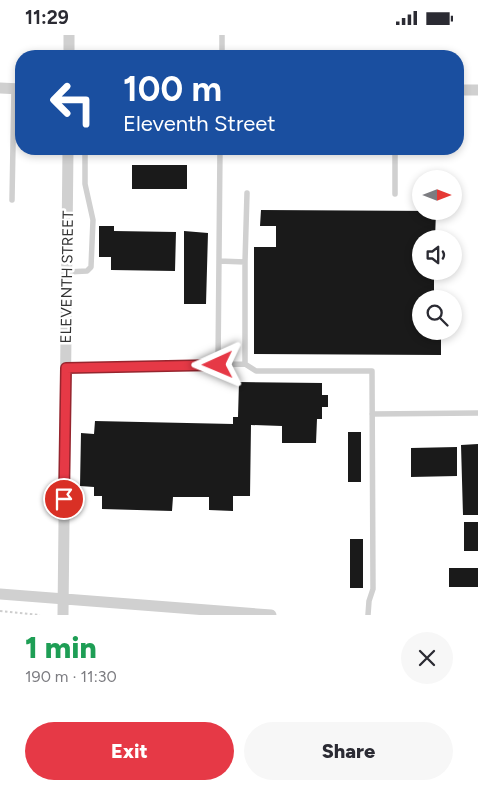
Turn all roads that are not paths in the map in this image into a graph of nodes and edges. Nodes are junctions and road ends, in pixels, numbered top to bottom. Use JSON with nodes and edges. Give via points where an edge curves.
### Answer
{"nodes":[{"id":1,"x":69,"y":35,"type":"edge"},
{"id":2,"x":222,"y":35,"type":"edge"},
{"id":3,"x":69,"y":50,"type":"edge"},
{"id":4,"x":222,"y":50,"type":"edge"},
{"id":5,"x":0,"y":88,"type":"edge"},
{"id":6,"x":15,"y":89,"type":"edge"},
{"id":7,"x":464,"y":90,"type":"edge"},
{"id":8,"x":478,"y":90,"type":"edge"},
{"id":9,"x":15,"y":144,"type":"edge"},
{"id":10,"x":68,"y":155,"type":"edge"},
{"id":11,"x":85,"y":155,"type":"edge"},
{"id":12,"x":220,"y":155,"type":"edge"},
{"id":13,"x":395,"y":155,"type":"edge"},
{"id":14,"x":247,"y":193,"type":"dead end"},
{"id":15,"x":395,"y":194,"type":"dead end"},
{"id":16,"x":12,"y":199,"type":"dead end"},
{"id":17,"x":219,"y":261,"type":"junction"},
{"id":18,"x":245,"y":262,"type":"junction"},
{"id":19,"x":67,"y":272,"type":"junction"},
{"id":20,"x":245,"y":363,"type":"junction"},
{"id":21,"x":218,"y":365,"type":"junction"},
{"id":22,"x":66,"y":368,"type":"junction"},
{"id":23,"x":478,"y":413,"type":"edge"},
{"id":24,"x":372,"y":414,"type":"junction"},
{"id":25,"x":0,"y":594,"type":"edge"},
{"id":26,"x":63,"y":599,"type":"junction"},
{"id":27,"x":63,"y":615,"type":"edge"},
{"id":28,"x":271,"y":615,"type":"edge"},
{"id":29,"x":368,"y":615,"type":"edge"}],
"edges":[{"from":1,"to":3,"type":"street"},
{"from":2,"to":4,"type":"lane"},
{"from":5,"to":6,"type":"street"},
{"from":7,"to":8,"type":"street"},
{"from":9,"to":16,"type":"lane"},
{"from":10,"to":19,"type":"street","name":"ELEVENTH STREET"},
{"from":11,"to":19,"type":"lane","via":[[85,184],[93,220],[91,267],[88,271]]},
{"from":12,"to":17,"type":"lane"},
{"from":13,"to":15,"type":"lane"},
{"from":14,"to":18,"type":"lane"},
{"from":17,"to":18,"type":"lane"},
{"from":17,"to":21,"type":"lane"},
{"from":18,"to":20,"type":"lane"},
{"from":19,"to":22,"type":"street","name":"ELEVENTH STREET"},
{"from":20,"to":21,"type":"lane"},
{"from":20,"to":24,"type":"lane","via":[[256,371],[372,371]]},
{"from":21,"to":22,"type":"lane"},
{"from":22,"to":26,"type":"street","name":"ELEVENTH STREET"},
{"from":23,"to":24,"type":"lane"},
{"from":24,"to":29,"type":"lane","via":[[373,589]]},
{"from":25,"to":26,"type":"street"},
{"from":26,"to":27,"type":"street","name":"ELEVENTH STREET"},
{"from":26,"to":28,"type":"street"}]}
